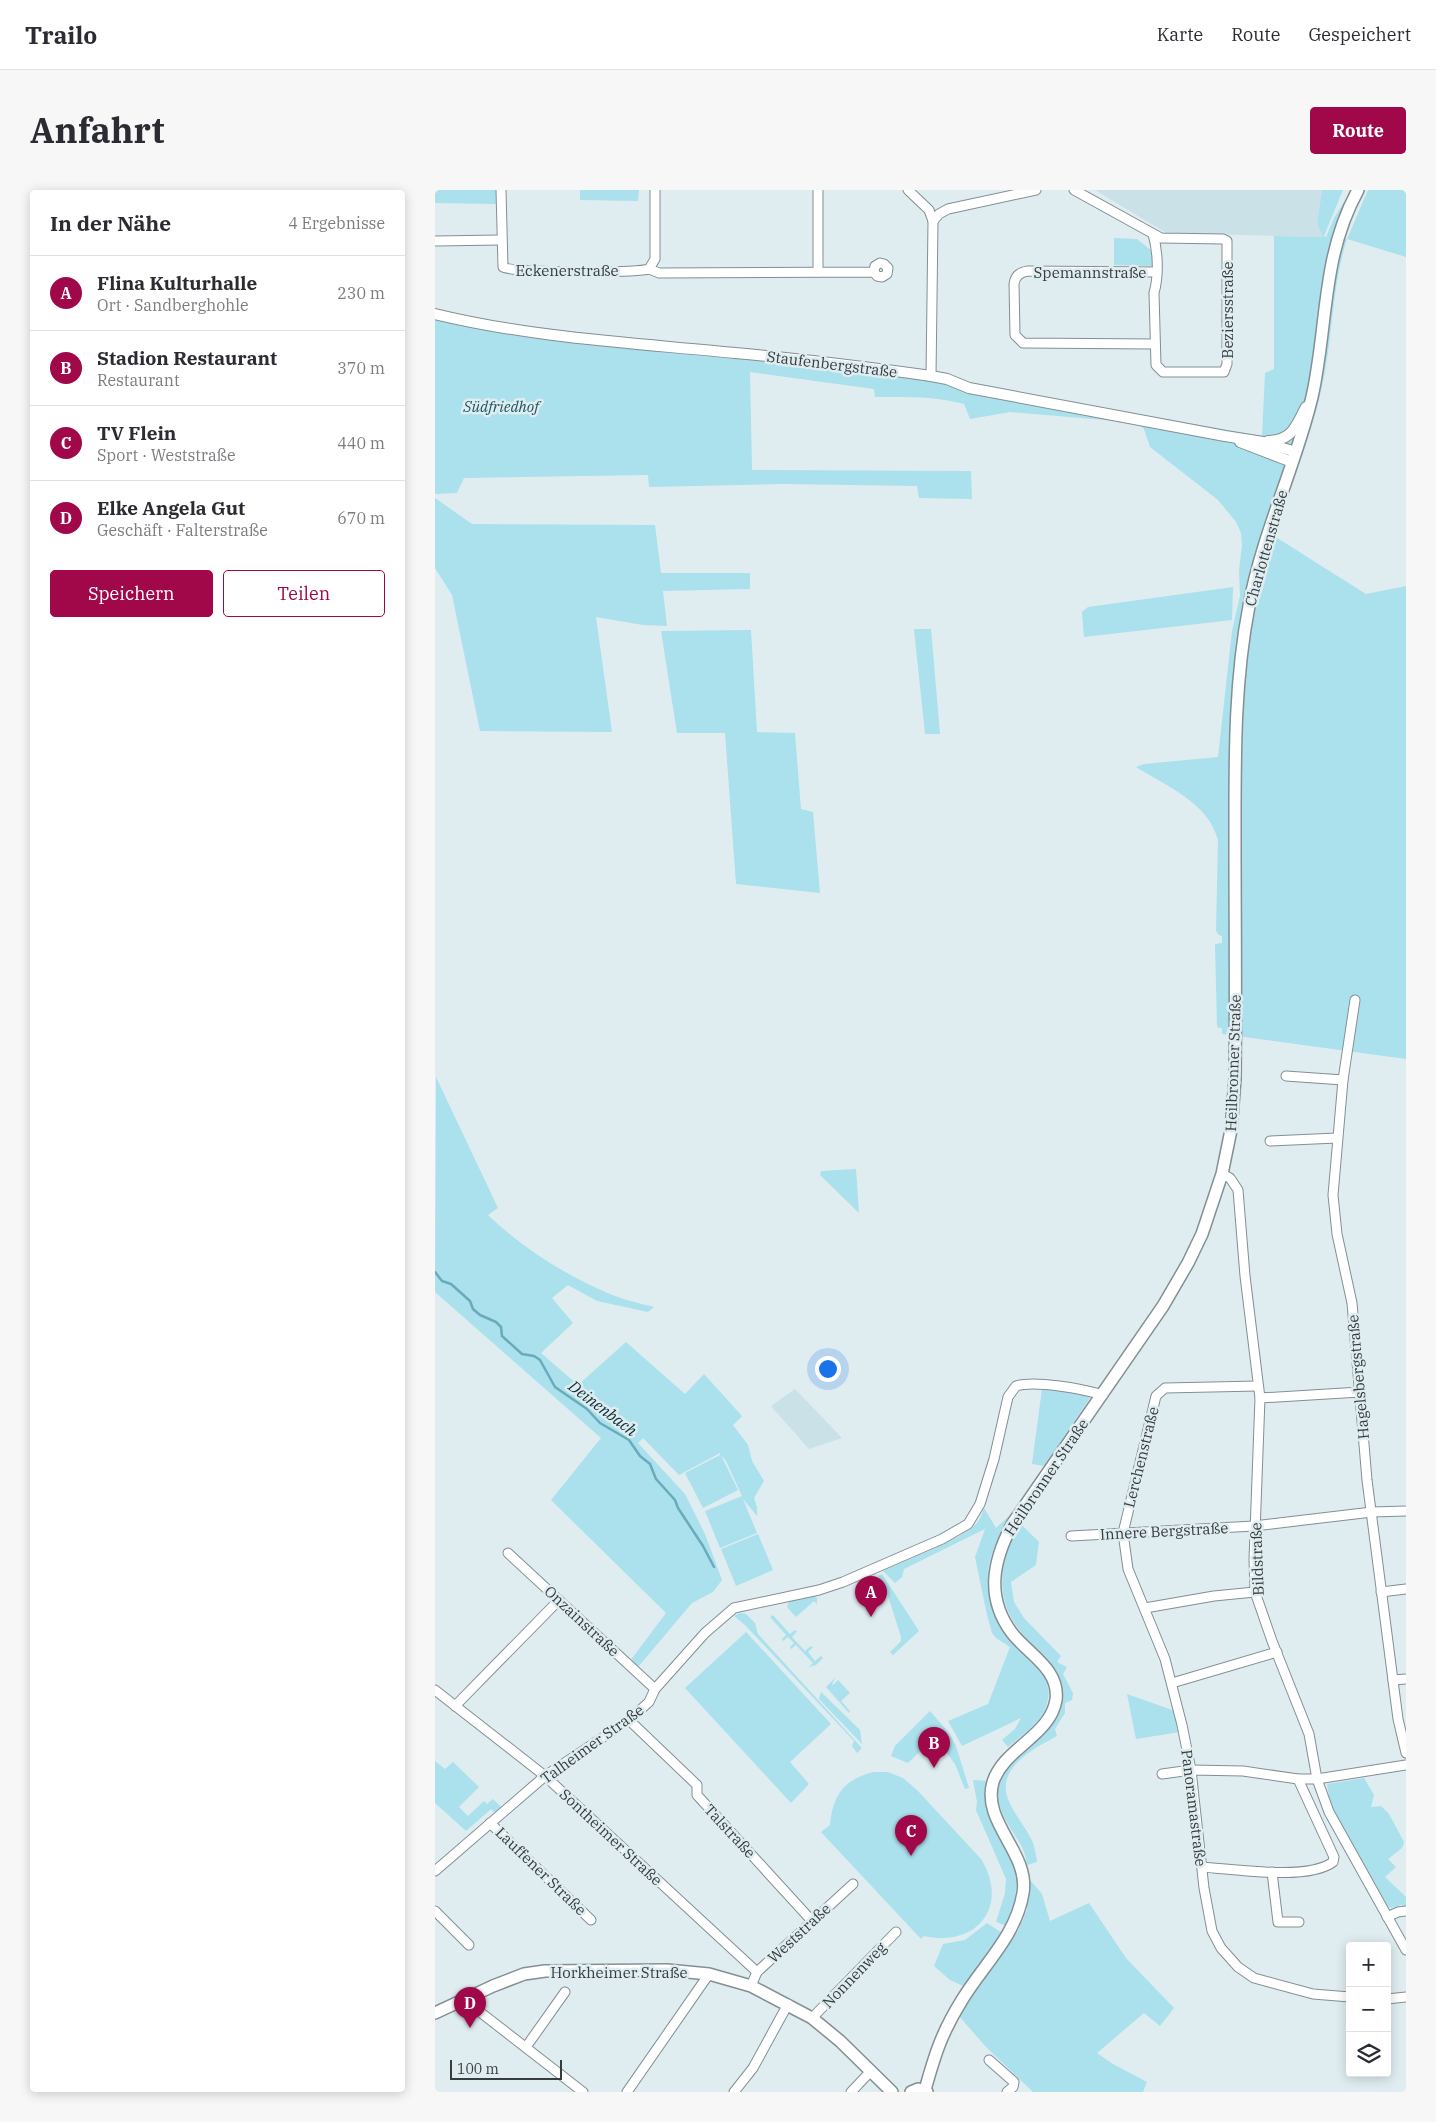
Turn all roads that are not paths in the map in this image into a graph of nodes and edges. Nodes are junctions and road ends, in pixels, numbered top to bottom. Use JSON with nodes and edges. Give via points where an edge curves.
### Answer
{"nodes":[{"id":1,"x":501,"y":190,"type":"edge"},
{"id":2,"x":655,"y":190,"type":"edge"},
{"id":3,"x":818,"y":190,"type":"edge"},
{"id":4,"x":908,"y":190,"type":"edge"},
{"id":5,"x":1036,"y":190,"type":"edge"},
{"id":6,"x":1074,"y":190,"type":"edge"},
{"id":7,"x":1358,"y":190,"type":"edge"},
{"id":8,"x":933,"y":221,"type":"junction"},
{"id":9,"x":1153,"y":234,"type":"junction"},
{"id":10,"x":501,"y":240,"type":"junction"},
{"id":11,"x":435,"y":241,"type":"edge"},
{"id":12,"x":649,"y":269,"type":"junction"},
{"id":13,"x":818,"y":272,"type":"junction"},
{"id":14,"x":874,"y":272,"type":"dead end"},
{"id":15,"x":1156,"y":272,"type":"junction"},
{"id":16,"x":435,"y":314,"type":"edge"},
{"id":17,"x":1154,"y":344,"type":"junction"},
{"id":18,"x":931,"y":376,"type":"junction"},
{"id":19,"x":1311,"y":398,"type":"junction"},
{"id":20,"x":1225,"y":436,"type":"junction"},
{"id":21,"x":1263,"y":442,"type":"junction"},
{"id":22,"x":1294,"y":457,"type":"junction"},
{"id":23,"x":1236,"y":945,"type":"joint"},
{"id":24,"x":1355,"y":1000,"type":"dead end"},
{"id":25,"x":1286,"y":1076,"type":"dead end"},
{"id":26,"x":1343,"y":1080,"type":"junction"},
{"id":27,"x":1337,"y":1138,"type":"junction"},
{"id":28,"x":1270,"y":1141,"type":"dead end"},
{"id":29,"x":1222,"y":1174,"type":"junction"},
{"id":30,"x":1258,"y":1386,"type":"junction"},
{"id":31,"x":1359,"y":1392,"type":"junction"},
{"id":32,"x":1103,"y":1394,"type":"junction"},
{"id":33,"x":1260,"y":1398,"type":"junction"},
{"id":34,"x":1406,"y":1511,"type":"edge"},
{"id":35,"x":1372,"y":1512,"type":"junction"},
{"id":36,"x":1255,"y":1526,"type":"junction"},
{"id":37,"x":1123,"y":1533,"type":"junction"},
{"id":38,"x":1071,"y":1536,"type":"dead end"},
{"id":39,"x":508,"y":1552,"type":"dead end"},
{"id":40,"x":1406,"y":1589,"type":"edge"},
{"id":41,"x":1255,"y":1592,"type":"junction"},
{"id":42,"x":1381,"y":1592,"type":"junction"},
{"id":43,"x":559,"y":1600,"type":"junction"},
{"id":44,"x":1145,"y":1608,"type":"junction"},
{"id":45,"x":1277,"y":1652,"type":"junction"},
{"id":46,"x":1406,"y":1679,"type":"edge"},
{"id":47,"x":1393,"y":1680,"type":"junction"},
{"id":48,"x":1172,"y":1683,"type":"junction"},
{"id":49,"x":655,"y":1689,"type":"junction"},
{"id":50,"x":435,"y":1690,"type":"edge"},
{"id":51,"x":455,"y":1706,"type":"junction"},
{"id":52,"x":629,"y":1720,"type":"junction"},
{"id":53,"x":1406,"y":1753,"type":"edge"},
{"id":54,"x":1406,"y":1764,"type":"edge"},
{"id":55,"x":1191,"y":1770,"type":"junction"},
{"id":56,"x":1162,"y":1774,"type":"dead end"},
{"id":57,"x":545,"y":1776,"type":"junction"},
{"id":58,"x":1298,"y":1779,"type":"junction"},
{"id":59,"x":1317,"y":1779,"type":"junction"},
{"id":60,"x":490,"y":1823,"type":"junction"},
{"id":61,"x":1202,"y":1867,"type":"junction"},
{"id":62,"x":436,"y":1868,"type":"edge"},
{"id":63,"x":1272,"y":1872,"type":"junction"},
{"id":64,"x":853,"y":1884,"type":"dead end"},
{"id":65,"x":1406,"y":1911,"type":"edge"},
{"id":66,"x":435,"y":1912,"type":"edge"},
{"id":67,"x":1387,"y":1917,"type":"junction"},
{"id":68,"x":591,"y":1920,"type":"dead end"},
{"id":69,"x":812,"y":1921,"type":"junction"},
{"id":70,"x":1299,"y":1922,"type":"dead end"},
{"id":71,"x":896,"y":1932,"type":"dead end"},
{"id":72,"x":469,"y":1945,"type":"dead end"},
{"id":73,"x":1406,"y":1950,"type":"edge"},
{"id":74,"x":757,"y":1972,"type":"junction"},
{"id":75,"x":709,"y":1974,"type":"junction"},
{"id":76,"x":751,"y":1986,"type":"junction"},
{"id":77,"x":565,"y":1992,"type":"dead end"},
{"id":78,"x":472,"y":1996,"type":"junction"},
{"id":79,"x":1346,"y":1997,"type":"edge"},
{"id":80,"x":1406,"y":1997,"type":"edge"},
{"id":81,"x":1391,"y":1999,"type":"edge"},
{"id":82,"x":788,"y":2004,"type":"junction"},
{"id":83,"x":435,"y":2013,"type":"edge"},
{"id":84,"x":812,"y":2018,"type":"junction"},
{"id":85,"x":526,"y":2047,"type":"junction"},
{"id":86,"x":989,"y":2060,"type":"dead end"},
{"id":87,"x":870,"y":2072,"type":"junction"},
{"id":88,"x":926,"y":2091,"type":"edge"},
{"id":89,"x":583,"y":2092,"type":"edge"},
{"id":90,"x":627,"y":2092,"type":"edge"},
{"id":91,"x":734,"y":2092,"type":"edge"},
{"id":92,"x":851,"y":2092,"type":"edge"},
{"id":93,"x":893,"y":2092,"type":"edge"},
{"id":94,"x":911,"y":2092,"type":"edge"},
{"id":95,"x":1007,"y":2092,"type":"edge"}],
"edges":[{"from":1,"to":10,"type":"street","name":"Eckenerstraße"},
{"from":2,"to":12,"type":"street","via":[[655,259]]},
{"from":3,"to":13,"type":"street"},
{"from":4,"to":8,"type":"street","via":[[929,210]]},
{"from":5,"to":8,"type":"street","via":[[948,209]]},
{"from":6,"to":9,"type":"street","name":"Beziersstraße"},
{"from":7,"to":19,"type":"main road","name":"Charlottenstraße","via":[[1343,221],[1331,263]]},
{"from":8,"to":18,"type":"street"},
{"from":9,"to":15,"type":"street","name":"Beziersstraße"},
{"from":9,"to":17,"type":"street","name":"Beziersstraße","via":[[1161,238],[1227,241],[1227,368],[1222,372],[1163,372],[1156,365]]},
{"from":10,"to":11,"type":"street"},
{"from":10,"to":12,"type":"street","name":"Eckenerstraße","via":[[502,264],[508,270]]},
{"from":12,"to":13,"type":"street","name":"Eckenerstraße","via":[[659,273]]},
{"from":13,"to":14,"type":"street","name":"Eckenerstraße"},
{"from":15,"to":17,"type":"street","name":"Beziersstraße"},
{"from":15,"to":17,"type":"street","name":"Spemannstraße","via":[[1028,271],[1020,274],[1014,284],[1014,331],[1023,343]]},
{"from":16,"to":18,"type":"street","name":"Staufenbergstraße","via":[[500,328],[831,362]]},
{"from":18,"to":20,"type":"street","name":"Staufenbergstraße","via":[[969,388]]},
{"from":19,"to":21,"type":"street","name":"Staufenbergstraße","via":[[1290,436]]},
{"from":19,"to":22,"type":"main road","name":"Charlottenstraße"},
{"from":20,"to":21,"type":"street","name":"Staufenbergstraße"},
{"from":20,"to":22,"type":"street","name":"Staufenbergstraße"},
{"from":21,"to":22,"type":"street","name":"Staufenbergstraße"},
{"from":22,"to":23,"type":"main road","name":"Charlottenstraße","via":[[1263,549],[1242,647],[1235,743]]},
{"from":23,"to":29,"type":"main road","name":"Heilbronner Straße","via":[[1235,1079],[1231,1130]]},
{"from":24,"to":26,"type":"street","name":"Hagelsbergstraße"},
{"from":25,"to":26,"type":"street"},
{"from":26,"to":27,"type":"street","name":"Hagelsbergstraße"},
{"from":27,"to":28,"type":"street"},
{"from":27,"to":31,"type":"street","name":"Hagelsbergstraße","via":[[1333,1195],[1337,1234],[1352,1303]]},
{"from":29,"to":30,"type":"street","name":"Bildstraße","via":[[1230,1178],[1238,1190]]},
{"from":29,"to":32,"type":"main road","name":"Heilbronner Straße","via":[[1188,1263]]},
{"from":30,"to":33,"type":"street","name":"Bildstraße"},
{"from":30,"to":37,"type":"street","name":"Lerchenstraße","via":[[1165,1388],[1156,1396]]},
{"from":31,"to":33,"type":"street"},
{"from":31,"to":35,"type":"street","name":"Hagelsbergstraße"},
{"from":32,"to":49,"type":"street","name":"Talheimer Straße","via":[[1031,1384],[1016,1386],[1008,1397],[980,1504],[968,1524],[942,1539],[843,1582],[734,1608],[705,1633]]},
{"from":32,"to":88,"type":"main road","name":"Heilbronner Straße","via":[[1013,1523],[996,1564],[994,1582],[1002,1616],[1013,1634],[1051,1674],[1055,1700],[1052,1713],[1043,1726],[997,1772],[992,1785],[991,1799],[996,1816],[1018,1859],[1023,1879],[1018,1916],[1009,1934],[963,1998],[937,2046]]},
{"from":33,"to":36,"type":"street","name":"Bildstraße"},
{"from":34,"to":35,"type":"street","name":"Innere Bergstraße"},
{"from":35,"to":36,"type":"street","name":"Innere Bergstraße"},
{"from":35,"to":42,"type":"street","name":"Hagelsbergstraße"},
{"from":36,"to":37,"type":"street","name":"Innere Bergstraße"},
{"from":36,"to":41,"type":"street","name":"Bildstraße"},
{"from":37,"to":38,"type":"street","name":"Innere Bergstraße"},
{"from":37,"to":44,"type":"street","name":"Panoramastraße","via":[[1128,1569]]},
{"from":39,"to":43,"type":"street","name":"Onzainstraße"},
{"from":40,"to":42,"type":"street"},
{"from":41,"to":44,"type":"street"},
{"from":41,"to":45,"type":"street","name":"Bildstraße"},
{"from":42,"to":47,"type":"street","name":"Hagelsbergstraße"},
{"from":43,"to":49,"type":"street","name":"Onzainstraße"},
{"from":43,"to":51,"type":"street"},
{"from":44,"to":48,"type":"street","name":"Panoramastraße"},
{"from":45,"to":48,"type":"street"},
{"from":45,"to":59,"type":"street","name":"Bildstraße","via":[[1309,1734]]},
{"from":46,"to":47,"type":"street"},
{"from":47,"to":53,"type":"street","name":"Hagelsbergstraße"},
{"from":48,"to":55,"type":"street","name":"Panoramastraße"},
{"from":49,"to":52,"type":"street","name":"Talheimer Straße","via":[[649,1702]]},
{"from":50,"to":51,"type":"street","name":"Sontheimer Straße"},
{"from":51,"to":57,"type":"street","name":"Sontheimer Straße"},
{"from":52,"to":57,"type":"street","name":"Talheimer Straße"},
{"from":52,"to":69,"type":"street","name":"Talstraße","via":[[697,1785],[697,1795]]},
{"from":54,"to":59,"type":"street"},
{"from":55,"to":56,"type":"street"},
{"from":55,"to":58,"type":"street","via":[[1243,1771]]},
{"from":55,"to":61,"type":"street","name":"Panoramastraße"},
{"from":57,"to":60,"type":"street","name":"Talheimer Straße"},
{"from":57,"to":74,"type":"street","name":"Sontheimer Straße"},
{"from":58,"to":59,"type":"street"},
{"from":58,"to":63,"type":"street","via":[[1334,1857],[1333,1862],[1313,1870]]},
{"from":59,"to":67,"type":"street","name":"Bildstraße","via":[[1329,1812]]},
{"from":60,"to":62,"type":"street","name":"Talheimer Straße"},
{"from":60,"to":68,"type":"street","name":"Lauffener Straße"},
{"from":61,"to":63,"type":"street"},
{"from":61,"to":79,"type":"street","name":"Panoramastraße","via":[[1212,1931],[1221,1948],[1238,1967],[1254,1978],[1274,1984],[1313,1994]]},
{"from":63,"to":70,"type":"street","via":[[1278,1922]]},
{"from":64,"to":69,"type":"street","name":"Weststraße"},
{"from":65,"to":67,"type":"street"},
{"from":66,"to":72,"type":"street"},
{"from":67,"to":73,"type":"street","name":"Bildstraße"},
{"from":69,"to":74,"type":"street","name":"Weststraße"},
{"from":71,"to":84,"type":"street","name":"Nonnenweg"},
{"from":74,"to":76,"type":"street","name":"Weststraße"},
{"from":75,"to":76,"type":"main road","name":"Horkheimer Straße"},
{"from":75,"to":78,"type":"main road","name":"Horkheimer Straße","via":[[667,1970],[545,1971],[525,1974]]},
{"from":75,"to":90,"type":"street"},
{"from":76,"to":82,"type":"main road","name":"Horkheimer Straße"},
{"from":77,"to":85,"type":"street"},
{"from":78,"to":83,"type":"main road","name":"Horkheimer Straße"},
{"from":78,"to":85,"type":"street","via":[[480,2012]]},
{"from":80,"to":81,"type":"street"},
{"from":82,"to":84,"type":"main road","name":"Horkheimer Straße"},
{"from":82,"to":91,"type":"street","via":[[753,2068]]},
{"from":84,"to":87,"type":"main road","name":"Horkheimer Straße"},
{"from":85,"to":89,"type":"street"},
{"from":86,"to":95,"type":"street","via":[[1014,2082]]},
{"from":87,"to":92,"type":"street"},
{"from":87,"to":93,"type":"main road","name":"Horkheimer Straße"},
{"from":88,"to":94,"type":"main road","via":[[918,2088]]}]}
